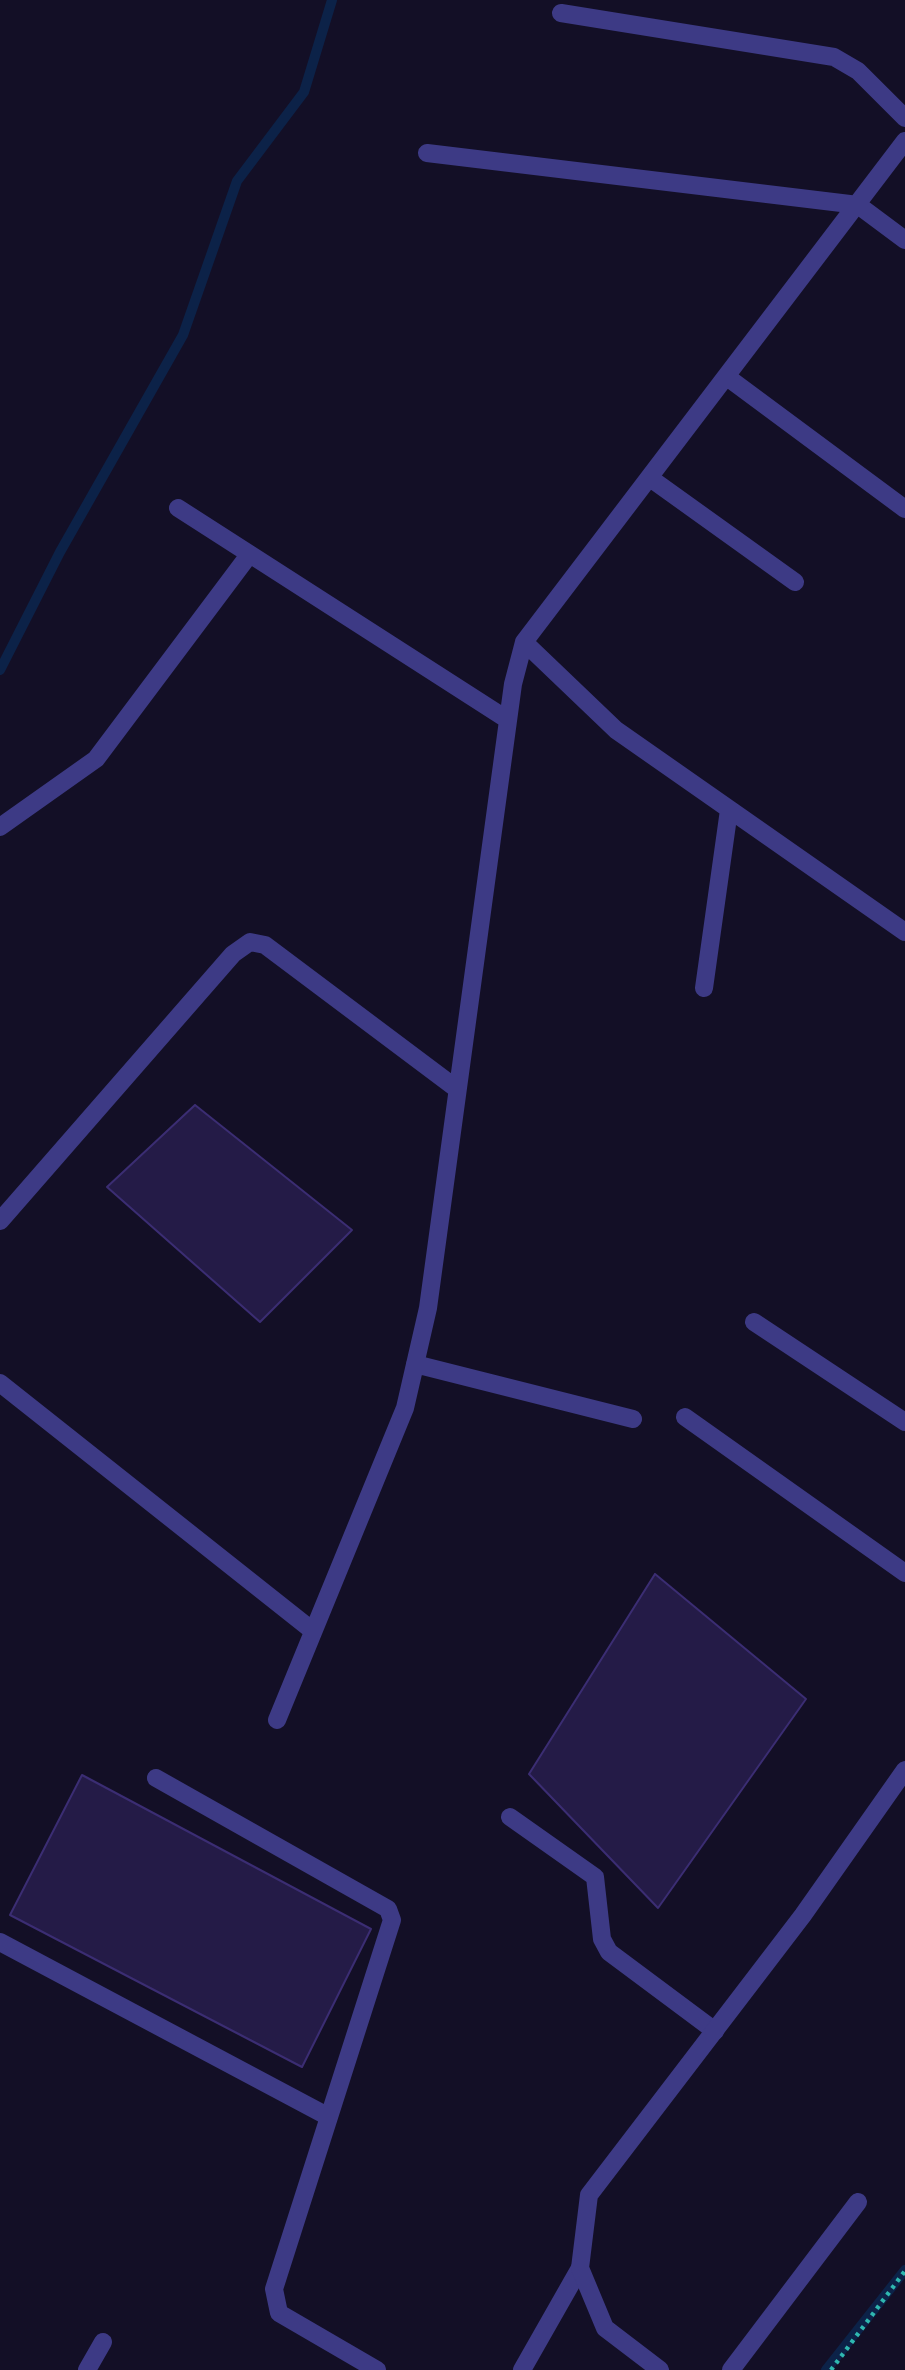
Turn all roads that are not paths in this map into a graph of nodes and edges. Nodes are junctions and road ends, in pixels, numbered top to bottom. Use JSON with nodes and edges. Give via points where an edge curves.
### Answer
{"nodes":[{"id":1,"x":561,"y":13,"type":"dead end"},
{"id":2,"x":905,"y":118,"type":"edge"},
{"id":3,"x":905,"y":141,"type":"edge"},
{"id":4,"x":427,"y":153,"type":"dead end"},
{"id":5,"x":858,"y":205,"type":"junction"},
{"id":6,"x":905,"y":240,"type":"edge"},
{"id":7,"x":727,"y":377,"type":"junction"},
{"id":8,"x":650,"y":478,"type":"junction"},
{"id":9,"x":178,"y":508,"type":"dead end"},
{"id":10,"x":905,"y":509,"type":"edge"},
{"id":11,"x":249,"y":555,"type":"junction"},
{"id":12,"x":795,"y":582,"type":"dead end"},
{"id":13,"x":524,"y":642,"type":"junction"},
{"id":14,"x":508,"y":720,"type":"junction"},
{"id":15,"x":729,"y":810,"type":"junction"},
{"id":16,"x":0,"y":827,"type":"edge"},
{"id":17,"x":905,"y":932,"type":"edge"},
{"id":18,"x":704,"y":988,"type":"dead end"},
{"id":19,"x":457,"y":1089,"type":"junction"},
{"id":20,"x":0,"y":1221,"type":"edge"},
{"id":21,"x":754,"y":1322,"type":"dead end"},
{"id":22,"x":415,"y":1364,"type":"junction"},
{"id":23,"x":0,"y":1383,"type":"edge"},
{"id":24,"x":685,"y":1417,"type":"dead end"},
{"id":25,"x":633,"y":1419,"type":"dead end"},
{"id":26,"x":905,"y":1422,"type":"edge"},
{"id":27,"x":905,"y":1573,"type":"edge"},
{"id":28,"x":313,"y":1631,"type":"junction"},
{"id":29,"x":277,"y":1720,"type":"dead end"},
{"id":30,"x":905,"y":1770,"type":"edge"},
{"id":31,"x":156,"y":1778,"type":"dead end"},
{"id":32,"x":509,"y":1817,"type":"dead end"},
{"id":33,"x":0,"y":1942,"type":"edge"},
{"id":34,"x":715,"y":2031,"type":"junction"},
{"id":35,"x":329,"y":2117,"type":"junction"},
{"id":36,"x":858,"y":2202,"type":"dead end"},
{"id":37,"x":580,"y":2268,"type":"junction"},
{"id":38,"x":103,"y":2342,"type":"dead end"},
{"id":39,"x":87,"y":2370,"type":"edge"},
{"id":40,"x":377,"y":2370,"type":"edge"},
{"id":41,"x":522,"y":2370,"type":"edge"},
{"id":42,"x":660,"y":2370,"type":"edge"},
{"id":43,"x":731,"y":2370,"type":"edge"}],
"edges":[{"from":1,"to":2,"type":"street","via":[[834,57],[858,71]]},
{"from":3,"to":5,"type":"street"},
{"from":4,"to":5,"type":"street"},
{"from":5,"to":6,"type":"street"},
{"from":5,"to":7,"type":"street"},
{"from":7,"to":8,"type":"street"},
{"from":7,"to":10,"type":"street"},
{"from":8,"to":12,"type":"street"},
{"from":8,"to":13,"type":"street"},
{"from":9,"to":11,"type":"street"},
{"from":11,"to":14,"type":"street"},
{"from":11,"to":16,"type":"street","via":[[96,760]]},
{"from":13,"to":14,"type":"street"},
{"from":13,"to":15,"type":"street","via":[[616,730]]},
{"from":14,"to":19,"type":"street"},
{"from":15,"to":17,"type":"street"},
{"from":15,"to":18,"type":"street"},
{"from":19,"to":20,"type":"street","via":[[265,945],[250,942],[233,954]]},
{"from":19,"to":22,"type":"street","via":[[428,1308]]},
{"from":21,"to":26,"type":"street"},
{"from":22,"to":25,"type":"street"},
{"from":22,"to":28,"type":"street","via":[[405,1408]]},
{"from":23,"to":28,"type":"street"},
{"from":24,"to":27,"type":"street"},
{"from":28,"to":29,"type":"street"},
{"from":30,"to":34,"type":"street"},
{"from":31,"to":35,"type":"street","via":[[388,1909],[392,1920]]},
{"from":32,"to":34,"type":"street","via":[[595,1877],[602,1939],[609,1952]]},
{"from":33,"to":35,"type":"street"},
{"from":34,"to":37,"type":"street","via":[[589,2195]]},
{"from":35,"to":40,"type":"street","via":[[274,2289],[274,2304],[279,2313]]},
{"from":36,"to":43,"type":"street"},
{"from":37,"to":41,"type":"street"},
{"from":37,"to":42,"type":"street","via":[[604,2328]]},
{"from":38,"to":39,"type":"street"}]}
